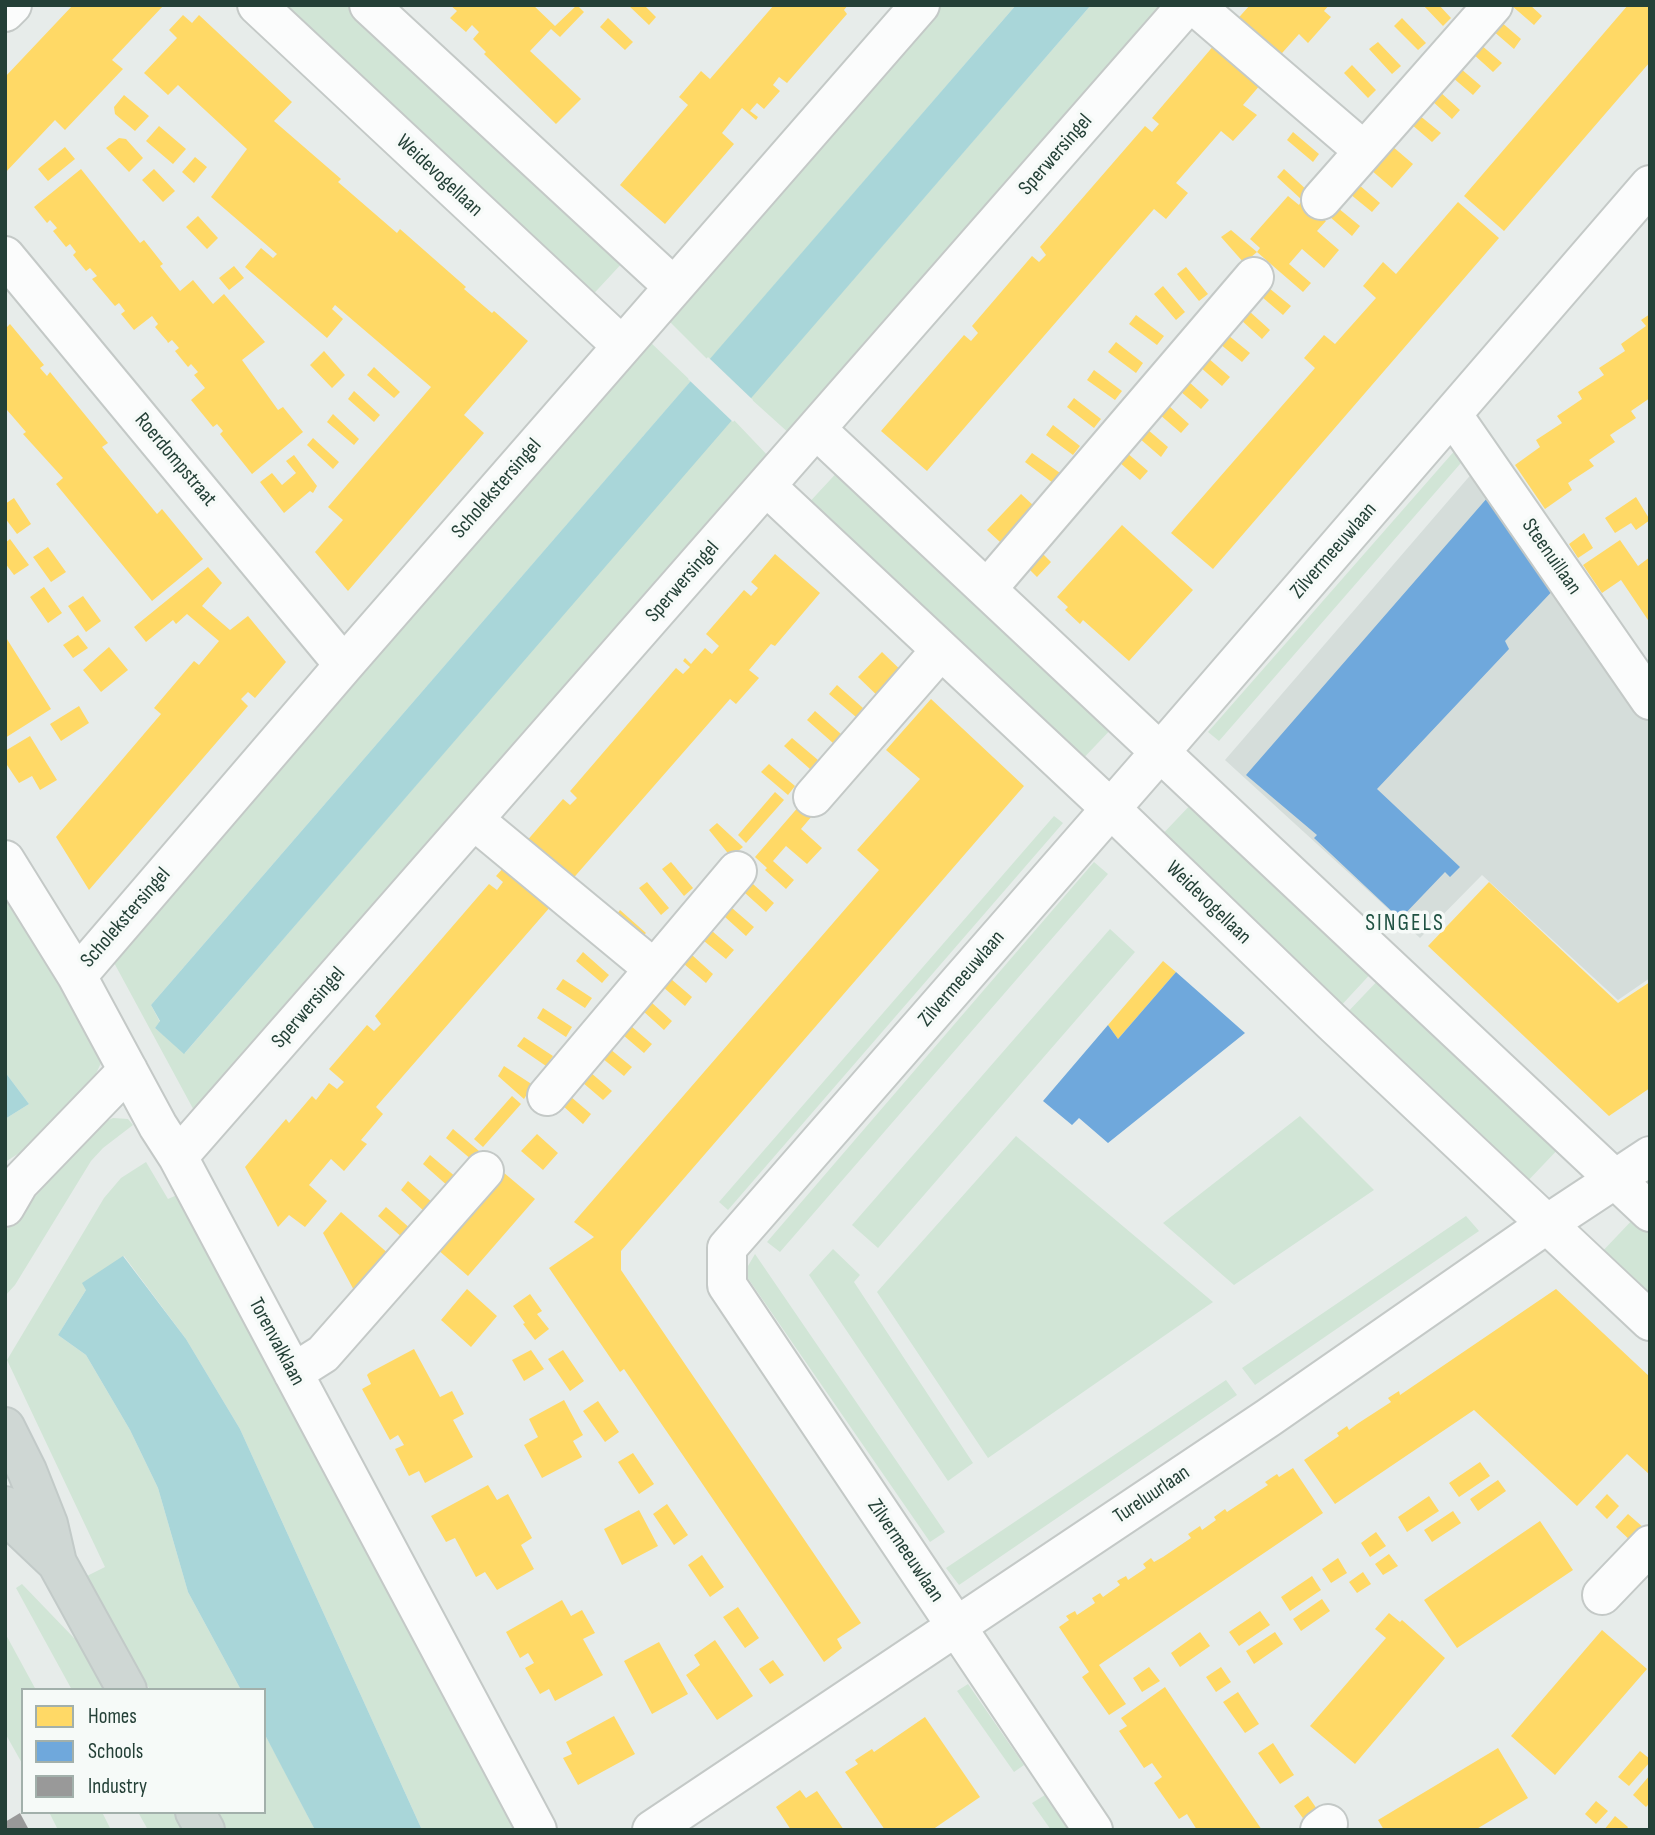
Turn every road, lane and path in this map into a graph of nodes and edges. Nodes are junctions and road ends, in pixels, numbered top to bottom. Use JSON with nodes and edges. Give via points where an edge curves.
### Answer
{"nodes":[{"id":1,"x":12,"y":5,"type":"edge"},
{"id":2,"x":257,"y":5,"type":"edge"},
{"id":3,"x":369,"y":5,"type":"edge"},
{"id":4,"x":920,"y":5,"type":"edge"},
{"id":5,"x":1186,"y":5,"type":"edge"},
{"id":6,"x":1194,"y":5,"type":"edge"},
{"id":7,"x":1493,"y":5,"type":"edge"},
{"id":8,"x":5,"y":12,"type":"edge"},
{"id":9,"x":1364,"y":151,"type":"junction"},
{"id":10,"x":1650,"y":186,"type":"edge"},
{"id":11,"x":1321,"y":200,"type":"dead end"},
{"id":12,"x":5,"y":256,"type":"edge"},
{"id":13,"x":1254,"y":277,"type":"dead end"},
{"id":14,"x":674,"y":287,"type":"junction"},
{"id":15,"x":622,"y":346,"type":"junction"},
{"id":16,"x":1452,"y":414,"type":"junction"},
{"id":17,"x":816,"y":429,"type":"junction"},
{"id":18,"x":766,"y":486,"type":"junction"},
{"id":19,"x":987,"y":589,"type":"junction"},
{"id":20,"x":941,"y":650,"type":"junction"},
{"id":21,"x":344,"y":665,"type":"junction"},
{"id":22,"x":1650,"y":700,"type":"edge"},
{"id":23,"x":1161,"y":751,"type":"junction"},
{"id":24,"x":813,"y":797,"type":"dead end"},
{"id":25,"x":1111,"y":808,"type":"junction"},
{"id":26,"x":474,"y":820,"type":"junction"},
{"id":27,"x":5,"y":860,"type":"edge"},
{"id":28,"x":737,"y":871,"type":"dead end"},
{"id":29,"x":654,"y":969,"type":"junction"},
{"id":30,"x":77,"y":976,"type":"junction"},
{"id":31,"x":128,"y":1070,"type":"junction"},
{"id":32,"x":547,"y":1096,"type":"dead end"},
{"id":33,"x":1650,"y":1156,"type":"edge"},
{"id":34,"x":178,"y":1157,"type":"junction"},
{"id":35,"x":484,"y":1171,"type":"dead end"},
{"id":36,"x":1615,"y":1180,"type":"junction"},
{"id":37,"x":10,"y":1192,"type":"edge"},
{"id":38,"x":1650,"y":1212,"type":"edge"},
{"id":39,"x":1547,"y":1224,"type":"junction"},
{"id":40,"x":1650,"y":1321,"type":"edge"},
{"id":41,"x":293,"y":1373,"type":"junction"},
{"id":42,"x":5,"y":1427,"type":"edge"},
{"id":43,"x":5,"y":1506,"type":"edge"},
{"id":44,"x":1650,"y":1545,"type":"edge"},
{"id":45,"x":57,"y":1563,"type":"junction"},
{"id":46,"x":1602,"y":1595,"type":"dead end"},
{"id":47,"x":956,"y":1625,"type":"junction"},
{"id":48,"x":126,"y":1688,"type":"edge"},
{"id":49,"x":196,"y":1814,"type":"edge"},
{"id":50,"x":205,"y":1830,"type":"edge"},
{"id":51,"x":537,"y":1830,"type":"edge"},
{"id":52,"x":652,"y":1830,"type":"edge"},
{"id":53,"x":1093,"y":1830,"type":"edge"}],
"edges":[{"from":1,"to":8,"type":"street"},
{"from":2,"to":15,"type":"street","name":"Weidevogellaan"},
{"from":3,"to":14,"type":"street"},
{"from":4,"to":14,"type":"street","name":"Scholekstersingel"},
{"from":5,"to":17,"type":"street","name":"Sperwersingel"},
{"from":6,"to":9,"type":"street"},
{"from":7,"to":9,"type":"street"},
{"from":9,"to":11,"type":"street"},
{"from":10,"to":16,"type":"street","name":"Zilvermeeuwlaan"},
{"from":12,"to":21,"type":"street","name":"Roerdompstraat"},
{"from":13,"to":19,"type":"street"},
{"from":14,"to":15,"type":"street","name":"Scholekstersingel"},
{"from":15,"to":21,"type":"street","name":"Scholekstersingel"},
{"from":16,"to":22,"type":"street","name":"Steenuillaan"},
{"from":16,"to":23,"type":"street","name":"Zilvermeeuwlaan"},
{"from":17,"to":18,"type":"street","name":"Sperwersingel"},
{"from":17,"to":19,"type":"street"},
{"from":18,"to":20,"type":"street","name":"Weidevogellaan"},
{"from":18,"to":26,"type":"street","name":"Sperwersingel"},
{"from":19,"to":23,"type":"street"},
{"from":20,"to":24,"type":"street"},
{"from":20,"to":25,"type":"street","name":"Weidevogellaan"},
{"from":21,"to":30,"type":"street","name":"Scholekstersingel"},
{"from":23,"to":25,"type":"street","name":"Zilvermeeuwlaan"},
{"from":23,"to":36,"type":"street"},
{"from":25,"to":39,"type":"street","name":"Weidevogellaan"},
{"from":25,"to":47,"type":"street","name":"Zilvermeeuwlaan","via":[[727,1248],[727,1285]]},
{"from":26,"to":29,"type":"street"},
{"from":26,"to":34,"type":"street","name":"Sperwersingel"},
{"from":27,"to":30,"type":"street","name":"Torenvalklaan"},
{"from":28,"to":29,"type":"street"},
{"from":29,"to":32,"type":"street"},
{"from":30,"to":31,"type":"street","name":"Torenvalklaan"},
{"from":31,"to":34,"type":"street","name":"Torenvalklaan"},
{"from":31,"to":37,"type":"street"},
{"from":33,"to":36,"type":"street","name":"Tureluurlaan"},
{"from":34,"to":41,"type":"street","name":"Torenvalklaan"},
{"from":35,"to":41,"type":"street","via":[[323,1354]]},
{"from":36,"to":38,"type":"street"},
{"from":36,"to":39,"type":"street","name":"Tureluurlaan"},
{"from":39,"to":40,"type":"street","name":"Weidevogellaan"},
{"from":39,"to":47,"type":"street","name":"Tureluurlaan","via":[[1268,1418]]},
{"from":41,"to":51,"type":"street","name":"Torenvalklaan"},
{"from":42,"to":45,"type":"main road","via":[[48,1524]]},
{"from":43,"to":45,"type":"main road","via":[[19,1527]]},
{"from":44,"to":46,"type":"street"},
{"from":45,"to":48,"type":"main road"},
{"from":47,"to":52,"type":"street","name":"Tureluurlaan"},
{"from":47,"to":53,"type":"street","name":"Zilvermeeuwlaan"},
{"from":49,"to":50,"type":"main road"}]}
